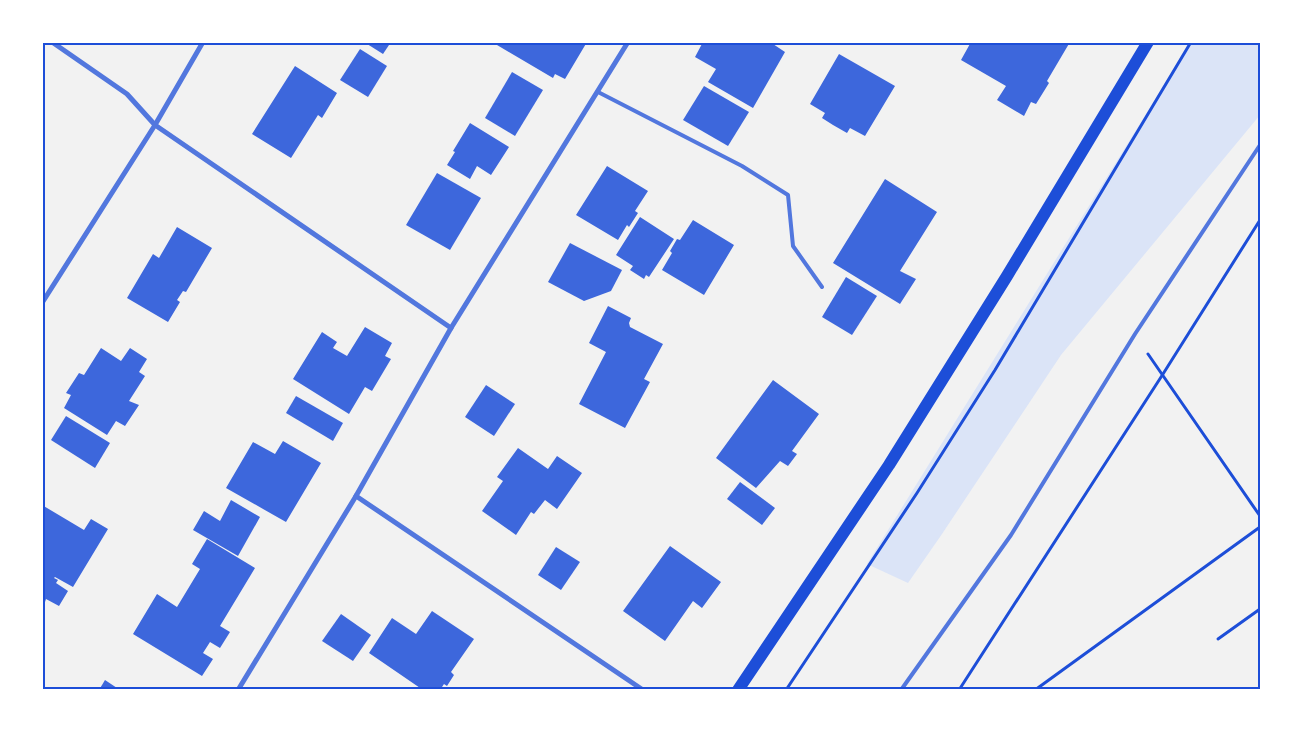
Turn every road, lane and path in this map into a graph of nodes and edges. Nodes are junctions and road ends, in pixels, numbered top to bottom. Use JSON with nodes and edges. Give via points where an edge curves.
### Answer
{"nodes":[{"id":1,"x":52,"y":42,"type":"edge"},
{"id":2,"x":204,"y":42,"type":"edge"},
{"id":3,"x":628,"y":42,"type":"edge"},
{"id":4,"x":1148,"y":42,"type":"edge"},
{"id":5,"x":1191,"y":42,"type":"edge"},
{"id":6,"x":598,"y":92,"type":"junction"},
{"id":7,"x":155,"y":125,"type":"junction"},
{"id":8,"x":1260,"y":145,"type":"edge"},
{"id":9,"x":1260,"y":220,"type":"edge"},
{"id":10,"x":822,"y":287,"type":"dead end"},
{"id":11,"x":42,"y":303,"type":"edge"},
{"id":12,"x":451,"y":328,"type":"junction"},
{"id":13,"x":1135,"y":334,"type":"junction"},
{"id":14,"x":1163,"y":374,"type":"junction"},
{"id":15,"x":356,"y":496,"type":"junction"},
{"id":16,"x":1260,"y":516,"type":"edge"},
{"id":17,"x":1260,"y":527,"type":"edge"},
{"id":18,"x":1260,"y":609,"type":"edge"},
{"id":19,"x":1218,"y":639,"type":"dead end"},
{"id":20,"x":238,"y":690,"type":"edge"},
{"id":21,"x":643,"y":690,"type":"edge"},
{"id":22,"x":738,"y":690,"type":"edge"},
{"id":23,"x":786,"y":690,"type":"edge"},
{"id":24,"x":901,"y":690,"type":"edge"},
{"id":25,"x":959,"y":690,"type":"edge"},
{"id":26,"x":1035,"y":690,"type":"edge"}],
"edges":[{"from":1,"to":7,"type":"street","via":[[127,94]]},
{"from":2,"to":7,"type":"street"},
{"from":3,"to":6,"type":"street"},
{"from":4,"to":22,"type":"main road","via":[[1008,276],[889,465]]},
{"from":5,"to":23,"type":"path","via":[[996,370]]},
{"from":6,"to":10,"type":"lane","via":[[742,166],[788,195],[793,246]]},
{"from":6,"to":12,"type":"street"},
{"from":7,"to":11,"type":"street"},
{"from":7,"to":12,"type":"street"},
{"from":8,"to":13,"type":"lane"},
{"from":9,"to":14,"type":"path"},
{"from":12,"to":15,"type":"street"},
{"from":13,"to":14,"type":"path"},
{"from":13,"to":24,"type":"lane","via":[[1011,534]]},
{"from":14,"to":16,"type":"path"},
{"from":14,"to":25,"type":"path"},
{"from":15,"to":20,"type":"street"},
{"from":15,"to":21,"type":"street"},
{"from":17,"to":26,"type":"path"},
{"from":18,"to":19,"type":"path"}]}
